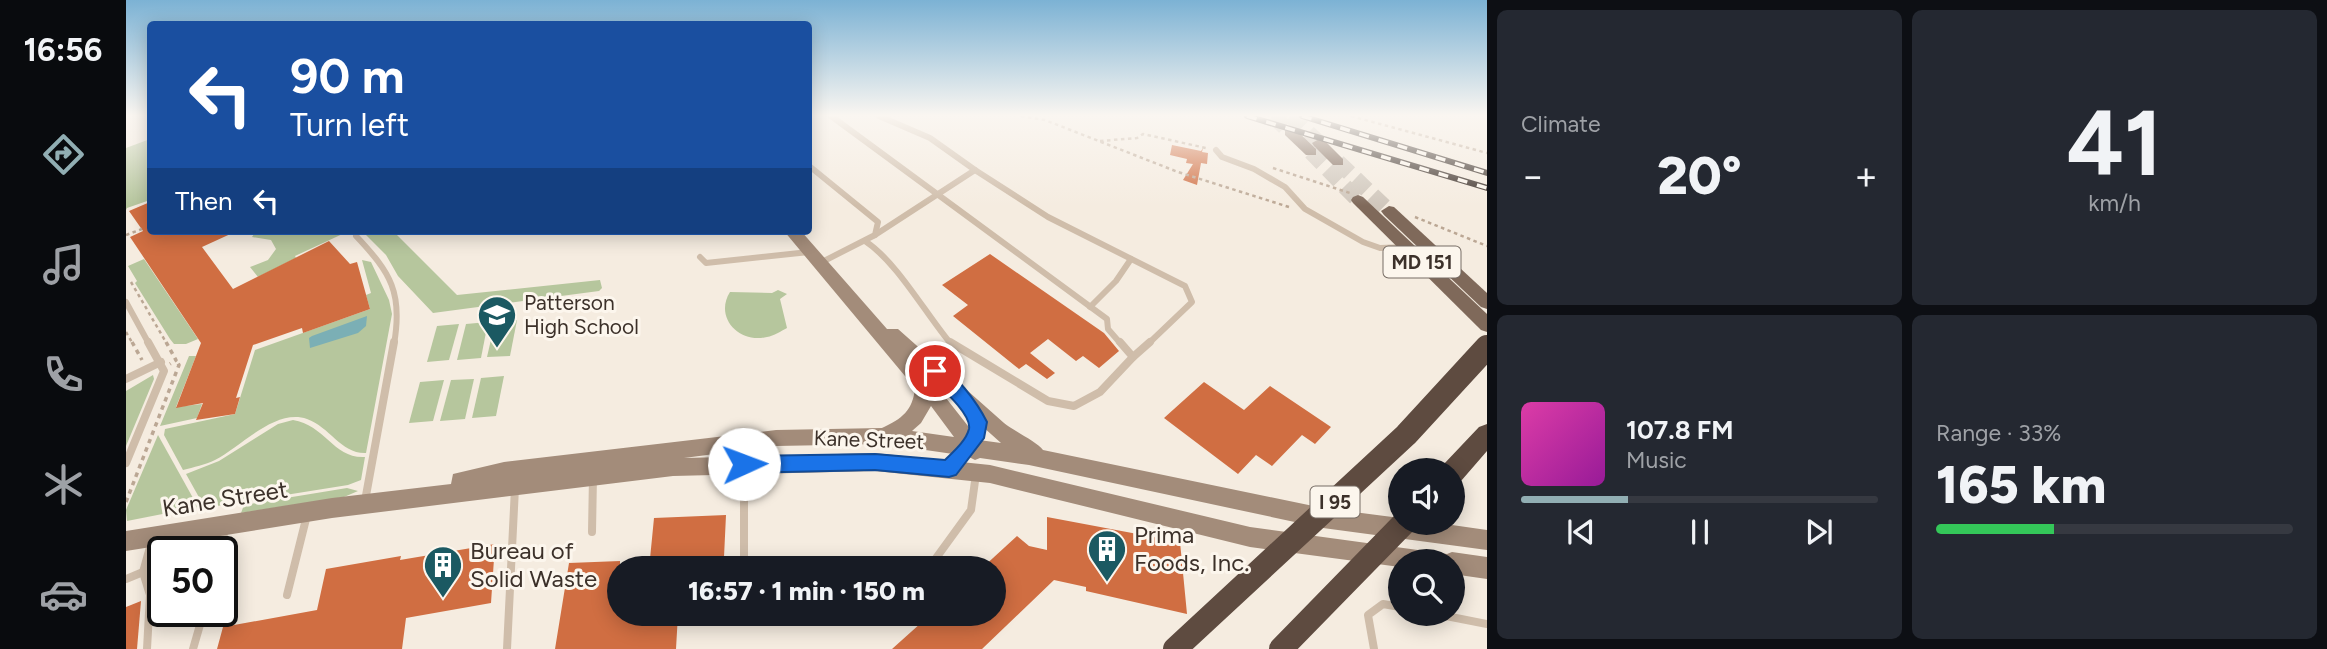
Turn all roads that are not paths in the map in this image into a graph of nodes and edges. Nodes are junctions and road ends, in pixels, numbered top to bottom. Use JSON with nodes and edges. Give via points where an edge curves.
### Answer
{"nodes":[{"id":1,"x":868,"y":146,"type":"edge"},
{"id":2,"x":946,"y":146,"type":"edge"},
{"id":3,"x":1312,"y":146,"type":"tunnel mouth"},
{"id":4,"x":1216,"y":150,"type":"road end"},
{"id":5,"x":1338,"y":162,"type":"tunnel mouth"},
{"id":6,"x":812,"y":168,"type":"edge"},
{"id":7,"x":975,"y":170,"type":"junction"},
{"id":8,"x":938,"y":194,"type":"junction"},
{"id":9,"x":1356,"y":197,"type":"tunnel mouth"},
{"id":10,"x":1389,"y":211,"type":"tunnel mouth"},
{"id":11,"x":795,"y":235,"type":"edge"},
{"id":12,"x":875,"y":235,"type":"junction"},
{"id":13,"x":356,"y":236,"type":"dead end"},
{"id":14,"x":865,"y":241,"type":"junction"},
{"id":15,"x":1407,"y":247,"type":"junction"},
{"id":16,"x":700,"y":257,"type":"dead end"},
{"id":17,"x":815,"y":258,"type":"junction"},
{"id":18,"x":1130,"y":260,"type":"junction"},
{"id":19,"x":126,"y":302,"type":"edge"},
{"id":20,"x":1487,"y":303,"type":"edge"},
{"id":21,"x":1090,"y":307,"type":"junction"},
{"id":22,"x":859,"y":309,"type":"junction"},
{"id":23,"x":1487,"y":325,"type":"edge"},
{"id":24,"x":1487,"y":347,"type":"edge"},
{"id":25,"x":1133,"y":357,"type":"junction"},
{"id":26,"x":161,"y":362,"type":"junction"},
{"id":27,"x":126,"y":379,"type":"edge"},
{"id":28,"x":925,"y":386,"type":"junction"},
{"id":29,"x":961,"y":396,"type":"junction"},
{"id":30,"x":1487,"y":435,"type":"edge"},
{"id":31,"x":884,"y":436,"type":"junction"},
{"id":32,"x":969,"y":446,"type":"junction"},
{"id":33,"x":1465,"y":459,"type":"edge"},
{"id":34,"x":126,"y":463,"type":"edge"},
{"id":35,"x":744,"y":464,"type":"junction"},
{"id":36,"x":1063,"y":465,"type":"junction"},
{"id":37,"x":949,"y":469,"type":"junction"},
{"id":38,"x":976,"y":472,"type":"junction"},
{"id":39,"x":593,"y":476,"type":"junction"},
{"id":40,"x":1004,"y":477,"type":"junction"},
{"id":41,"x":515,"y":484,"type":"junction"},
{"id":42,"x":365,"y":500,"type":"junction"},
{"id":43,"x":332,"y":508,"type":"junction"},
{"id":44,"x":309,"y":511,"type":"junction"},
{"id":45,"x":226,"y":525,"type":"junction"},
{"id":46,"x":592,"y":532,"type":"dead end"},
{"id":47,"x":1392,"y":535,"type":"edge"},
{"id":48,"x":159,"y":536,"type":"edge"},
{"id":49,"x":223,"y":536,"type":"edge"},
{"id":50,"x":147,"y":538,"type":"edge"},
{"id":51,"x":1487,"y":540,"type":"edge"},
{"id":52,"x":126,"y":541,"type":"edge"},
{"id":53,"x":1388,"y":555,"type":"edge"},
{"id":54,"x":744,"y":556,"type":"edge"},
{"id":55,"x":938,"y":556,"type":"edge"},
{"id":56,"x":147,"y":558,"type":"edge"},
{"id":57,"x":1465,"y":565,"type":"edge"},
{"id":58,"x":1487,"y":568,"type":"edge"},
{"id":59,"x":143,"y":572,"type":"junction"},
{"id":60,"x":126,"y":579,"type":"edge"},
{"id":61,"x":287,"y":594,"type":"dead end"},
{"id":62,"x":1388,"y":605,"type":"edge"},
{"id":63,"x":1465,"y":620,"type":"edge"},
{"id":64,"x":1487,"y":624,"type":"edge"},
{"id":65,"x":199,"y":627,"type":"edge"},
{"id":66,"x":147,"y":649,"type":"edge"},
{"id":67,"x":193,"y":649,"type":"edge"},
{"id":68,"x":507,"y":649,"type":"edge"},
{"id":69,"x":1175,"y":649,"type":"edge"},
{"id":70,"x":1281,"y":649,"type":"edge"},
{"id":71,"x":1374,"y":649,"type":"edge"}],
"edges":[{"from":1,"to":8,"type":"lane"},
{"from":2,"to":7,"type":"lane"},
{"from":3,"to":5,"type":"main road"},
{"from":4,"to":15,"type":"lane","via":[[1285,187],[1305,209],[1363,242],[1380,248]]},
{"from":6,"to":12,"type":"lane","via":[[878,222]]},
{"from":7,"to":8,"type":"lane"},
{"from":7,"to":18,"type":"lane","via":[[1048,217]]},
{"from":8,"to":12,"type":"lane"},
{"from":8,"to":21,"type":"lane"},
{"from":9,"to":15,"type":"main road","number":"MD 151"},
{"from":10,"to":20,"type":"main road","number":"MD 151"},
{"from":11,"to":17,"type":"main road"},
{"from":12,"to":14,"type":"lane"},
{"from":13,"to":42,"type":"lane","via":[[380,262],[398,301],[399,315]]},
{"from":14,"to":17,"type":"lane"},
{"from":14,"to":25,"type":"lane","via":[[880,251],[954,347],[1048,401],[1074,407],[1100,392]]},
{"from":15,"to":23,"type":"main road","number":"MD 151"},
{"from":16,"to":17,"type":"lane","via":[[706,263]]},
{"from":17,"to":22,"type":"main road"},
{"from":18,"to":21,"type":"lane","via":[[1116,282]]},
{"from":18,"to":25,"type":"lane","via":[[1185,286],[1192,302]]},
{"from":19,"to":26,"type":"lane"},
{"from":21,"to":25,"type":"lane","via":[[1107,319],[1108,329]]},
{"from":22,"to":28,"type":"main road"},
{"from":22,"to":29,"type":"main road"},
{"from":24,"to":69,"type":"highway","number":"I 95","bridge":true,"via":[[1406,435]]},
{"from":26,"to":27,"type":"lane"},
{"from":26,"to":34,"type":"lane","via":[[164,371]]},
{"from":28,"to":31,"type":"main road","via":[[925,403],[919,413]]},
{"from":28,"to":32,"type":"main road"},
{"from":29,"to":32,"type":"main road","via":[[978,422],[978,432]]},
{"from":29,"to":36,"type":"main road","via":[[1015,443]]},
{"from":30,"to":33,"type":"highway"},
{"from":31,"to":32,"type":"main road","name":"Kane Street"},
{"from":31,"to":42,"type":"main road","name":"Kane Street","via":[[776,438],[676,449],[504,471]]},
{"from":32,"to":36,"type":"main road","name":"Kane Street"},
{"from":32,"to":37,"type":"main road"},
{"from":32,"to":40,"type":"main road"},
{"from":35,"to":37,"type":"main road","name":"Kane Street","via":[[875,462]]},
{"from":35,"to":39,"type":"main road","name":"Kane Street"},
{"from":35,"to":54,"type":"lane"},
{"from":36,"to":51,"type":"main road","name":"Kane Street","via":[[1323,518]]},
{"from":37,"to":38,"type":"main road","name":"Kane Street"},
{"from":38,"to":40,"type":"main road","name":"Kane Street"},
{"from":38,"to":55,"type":"lane","via":[[971,510]]},
{"from":39,"to":41,"type":"main road","name":"Kane Street"},
{"from":39,"to":46,"type":"lane"},
{"from":40,"to":53,"type":"main road","name":"Kane Street","via":[[1250,537]]},
{"from":41,"to":43,"type":"main road","name":"Kane Street"},
{"from":41,"to":68,"type":"lane"},
{"from":42,"to":43,"type":"main road","name":"Kane Street"},
{"from":43,"to":44,"type":"main road","name":"Kane Street"},
{"from":44,"to":45,"type":"main road","name":"Kane Street"},
{"from":44,"to":61,"type":"lane"},
{"from":45,"to":48,"type":"main road","name":"Kane Street"},
{"from":45,"to":49,"type":"lane"},
{"from":47,"to":70,"type":"highway","bridge":true},
{"from":50,"to":52,"type":"main road","name":"Kane Street"},
{"from":56,"to":59,"type":"lane"},
{"from":57,"to":58,"type":"main road"},
{"from":59,"to":60,"type":"lane"},
{"from":59,"to":66,"type":"lane","via":[[150,595]]},
{"from":62,"to":71,"type":"lane","via":[[1368,615]]},
{"from":63,"to":64,"type":"lane"},
{"from":65,"to":67,"type":"lane"}]}
